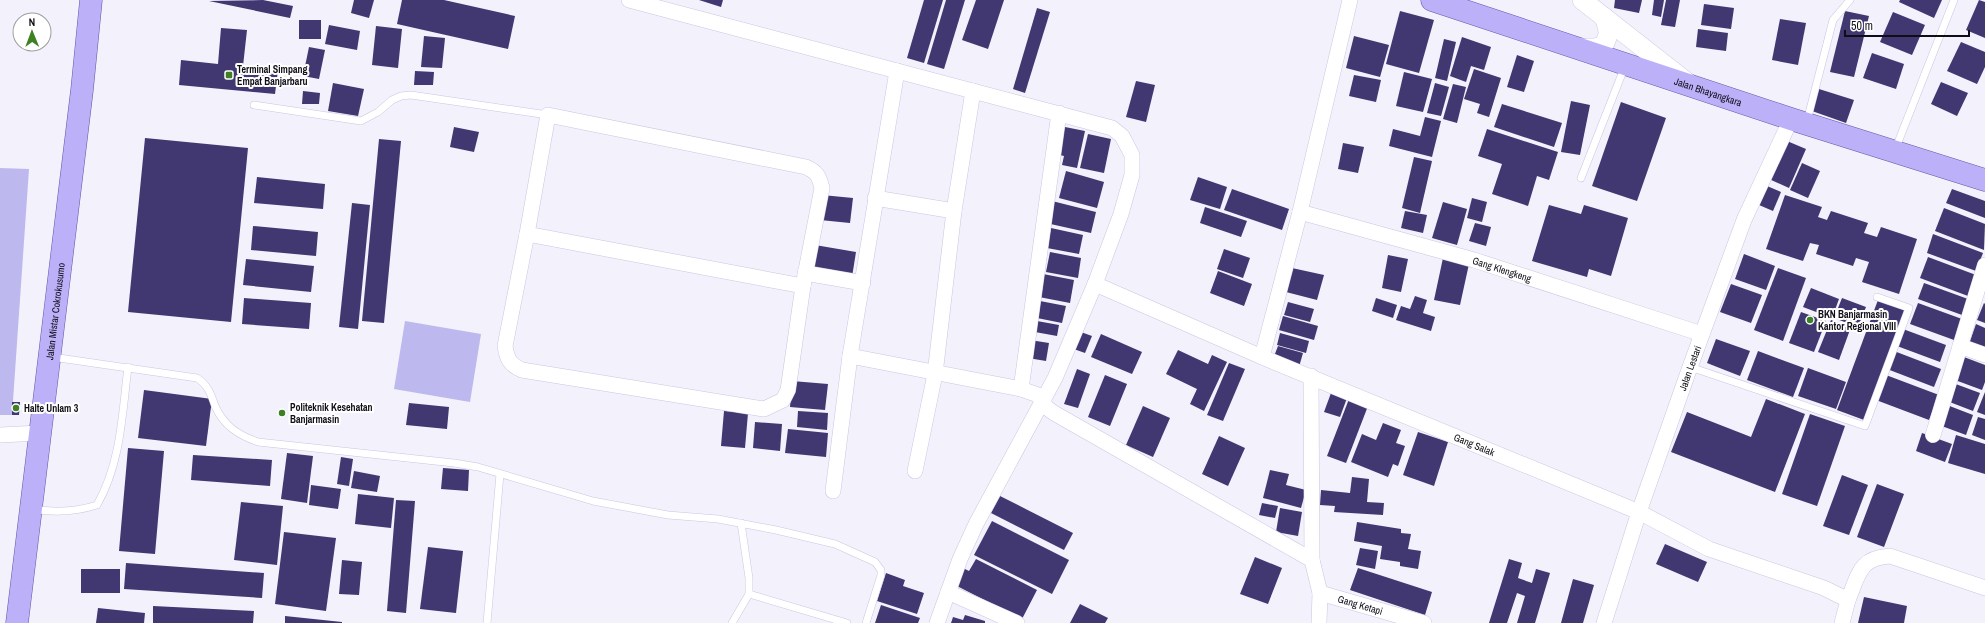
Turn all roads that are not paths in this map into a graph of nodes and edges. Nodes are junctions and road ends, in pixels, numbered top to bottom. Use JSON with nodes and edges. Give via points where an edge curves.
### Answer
{"nodes":[{"id":1,"x":91,"y":0,"type":"edge"},
{"id":2,"x":629,"y":0,"type":"edge"},
{"id":3,"x":1350,"y":0,"type":"edge"},
{"id":4,"x":1432,"y":0,"type":"edge"},
{"id":5,"x":1582,"y":0,"type":"edge"},
{"id":6,"x":1850,"y":0,"type":"edge"},
{"id":7,"x":1954,"y":0,"type":"edge"},
{"id":8,"x":1604,"y":18,"type":"junction"},
{"id":9,"x":1577,"y":48,"type":"junction"},
{"id":10,"x":1626,"y":64,"type":"junction"},
{"id":11,"x":897,"y":70,"type":"junction"},
{"id":12,"x":1692,"y":85,"type":"junction"},
{"id":13,"x":973,"y":91,"type":"junction"},
{"id":14,"x":254,"y":105,"type":"dead end"},
{"id":15,"x":1059,"y":113,"type":"junction"},
{"id":16,"x":548,"y":115,"type":"junction"},
{"id":17,"x":1799,"y":121,"type":"junction"},
{"id":18,"x":1895,"y":152,"type":"junction"},
{"id":19,"x":1581,"y":178,"type":"dead end"},
{"id":20,"x":1985,"y":180,"type":"edge"},
{"id":21,"x":875,"y":198,"type":"junction"},
{"id":22,"x":954,"y":211,"type":"junction"},
{"id":23,"x":1300,"y":212,"type":"junction"},
{"id":24,"x":527,"y":234,"type":"junction"},
{"id":25,"x":1985,"y":265,"type":"edge"},
{"id":26,"x":804,"y":279,"type":"junction"},
{"id":27,"x":863,"y":284,"type":"junction"},
{"id":28,"x":1095,"y":284,"type":"junction"},
{"id":29,"x":1877,"y":297,"type":"dead end"},
{"id":30,"x":1702,"y":334,"type":"junction"},
{"id":31,"x":1960,"y":346,"type":"junction"},
{"id":32,"x":1985,"y":355,"type":"edge"},
{"id":33,"x":850,"y":356,"type":"junction"},
{"id":34,"x":49,"y":357,"type":"junction"},
{"id":35,"x":1262,"y":357,"type":"junction"},
{"id":36,"x":128,"y":367,"type":"junction"},
{"id":37,"x":1690,"y":367,"type":"junction"},
{"id":38,"x":934,"y":374,"type":"junction"},
{"id":39,"x":1311,"y":376,"type":"junction"},
{"id":40,"x":1021,"y":390,"type":"junction"},
{"id":41,"x":1042,"y":402,"type":"junction"},
{"id":42,"x":40,"y":433,"type":"junction"},
{"id":43,"x":0,"y":435,"type":"edge"},
{"id":44,"x":1933,"y":435,"type":"dead end"},
{"id":45,"x":914,"y":471,"type":"dead end"},
{"id":46,"x":500,"y":474,"type":"junction"},
{"id":47,"x":833,"y":491,"type":"dead end"},
{"id":48,"x":31,"y":508,"type":"junction"},
{"id":49,"x":1639,"y":512,"type":"junction"},
{"id":50,"x":741,"y":523,"type":"junction"},
{"id":51,"x":1312,"y":560,"type":"junction"},
{"id":52,"x":1985,"y":588,"type":"edge"},
{"id":53,"x":948,"y":592,"type":"junction"},
{"id":54,"x":1320,"y":592,"type":"junction"},
{"id":55,"x":749,"y":594,"type":"junction"},
{"id":56,"x":1848,"y":600,"type":"junction"},
{"id":57,"x":16,"y":623,"type":"edge"},
{"id":58,"x":487,"y":623,"type":"edge"},
{"id":59,"x":732,"y":623,"type":"edge"},
{"id":60,"x":847,"y":623,"type":"edge"},
{"id":61,"x":866,"y":623,"type":"edge"},
{"id":62,"x":937,"y":623,"type":"edge"},
{"id":63,"x":1017,"y":623,"type":"edge"},
{"id":64,"x":1319,"y":623,"type":"edge"},
{"id":65,"x":1424,"y":623,"type":"edge"},
{"id":66,"x":1604,"y":623,"type":"edge"},
{"id":67,"x":1842,"y":623,"type":"edge"}],
"edges":[{"from":1,"to":34,"type":"main road","name":"Jalan Mistar Cokrokusumo"},
{"from":2,"to":11,"type":"street"},
{"from":3,"to":23,"type":"street"},
{"from":4,"to":9,"type":"main road","name":"Jalan Bhayangkara"},
{"from":5,"to":8,"type":"street"},
{"from":6,"to":17,"type":"lane","via":[[1833,20]]},
{"from":7,"to":18,"type":"lane"},
{"from":8,"to":9,"type":"street","via":[[1608,26],[1608,37],[1603,46]]},
{"from":8,"to":12,"type":"street"},
{"from":9,"to":10,"type":"main road","name":"Jalan Bhayangkara"},
{"from":10,"to":12,"type":"main road","name":"Jalan Bhayangkara"},
{"from":10,"to":19,"type":"lane"},
{"from":11,"to":13,"type":"street"},
{"from":11,"to":21,"type":"street"},
{"from":12,"to":17,"type":"main road","name":"Jalan Bhayangkara"},
{"from":13,"to":15,"type":"street"},
{"from":13,"to":22,"type":"street"},
{"from":14,"to":16,"type":"lane","via":[[361,121],[378,112],[392,100],[411,95]]},
{"from":15,"to":28,"type":"street","via":[[1112,128],[1122,136],[1131,151],[1132,175],[1121,214]]},
{"from":15,"to":40,"type":"street"},
{"from":16,"to":24,"type":"street"},
{"from":16,"to":26,"type":"street","via":[[806,167],[815,171],[822,188]]},
{"from":17,"to":18,"type":"main road","name":"Jalan Bhayangkara"},
{"from":17,"to":30,"type":"street","name":"Jalan Lestari","via":[[1744,220]]},
{"from":18,"to":20,"type":"main road","name":"Jalan Bhayangkara"},
{"from":21,"to":22,"type":"street"},
{"from":21,"to":27,"type":"street"},
{"from":22,"to":38,"type":"street"},
{"from":23,"to":30,"type":"street","name":"Gang Klengkeng","via":[[1474,260]]},
{"from":23,"to":35,"type":"street"},
{"from":24,"to":26,"type":"street"},
{"from":24,"to":26,"type":"street","via":[[505,346],[509,361],[514,367],[522,370],[764,409],[783,400],[788,390]]},
{"from":25,"to":31,"type":"street"},
{"from":26,"to":27,"type":"street"},
{"from":27,"to":33,"type":"street"},
{"from":28,"to":35,"type":"street","name":"Gang Salak"},
{"from":28,"to":41,"type":"street","via":[[1055,378]]},
{"from":29,"to":37,"type":"lane","via":[[1909,308],[1865,426]]},
{"from":30,"to":37,"type":"street","name":"Jalan Lestari"},
{"from":31,"to":32,"type":"street"},
{"from":31,"to":44,"type":"street"},
{"from":33,"to":38,"type":"street"},
{"from":33,"to":47,"type":"street"},
{"from":34,"to":36,"type":"lane"},
{"from":34,"to":42,"type":"main road","name":"Jalan Mistar Cokrokusumo"},
{"from":35,"to":39,"type":"street","name":"Gang Salak"},
{"from":36,"to":46,"type":"lane","via":[[197,378],[204,383],[222,419],[230,428],[242,437],[258,442],[454,463]]},
{"from":36,"to":48,"type":"lane","via":[[118,454],[107,489],[97,505],[76,512],[50,512]]},
{"from":37,"to":49,"type":"street","name":"Jalan Lestari"},
{"from":38,"to":40,"type":"street"},
{"from":38,"to":45,"type":"street"},
{"from":39,"to":49,"type":"street","name":"Gang Salak"},
{"from":39,"to":51,"type":"street"},
{"from":40,"to":41,"type":"street","via":[[1038,395]]},
{"from":41,"to":51,"type":"street","via":[[1054,413]]},
{"from":41,"to":53,"type":"street","via":[[976,524]]},
{"from":42,"to":43,"type":"street"},
{"from":42,"to":48,"type":"main road","name":"Jalan Mistar Cokrokusumo"},
{"from":46,"to":50,"type":"lane","via":[[601,503],[668,515],[698,516]]},
{"from":46,"to":58,"type":"lane"},
{"from":48,"to":57,"type":"main road","name":"Jalan Mistar Cokrokusumo"},
{"from":49,"to":56,"type":"street","name":"Gang Salak","via":[[1709,549],[1824,588]]},
{"from":49,"to":66,"type":"street","name":"Jalan Lestari"},
{"from":50,"to":55,"type":"lane"},
{"from":50,"to":61,"type":"lane","via":[[835,544],[879,565],[882,575]]},
{"from":51,"to":54,"type":"street"},
{"from":52,"to":56,"type":"street","via":[[1890,556],[1877,557],[1862,567]]},
{"from":53,"to":62,"type":"street"},
{"from":53,"to":63,"type":"street"},
{"from":54,"to":64,"type":"street"},
{"from":54,"to":65,"type":"street","name":"Gang Ketapi"},
{"from":55,"to":59,"type":"lane"},
{"from":55,"to":60,"type":"lane"},
{"from":56,"to":67,"type":"street"}]}
